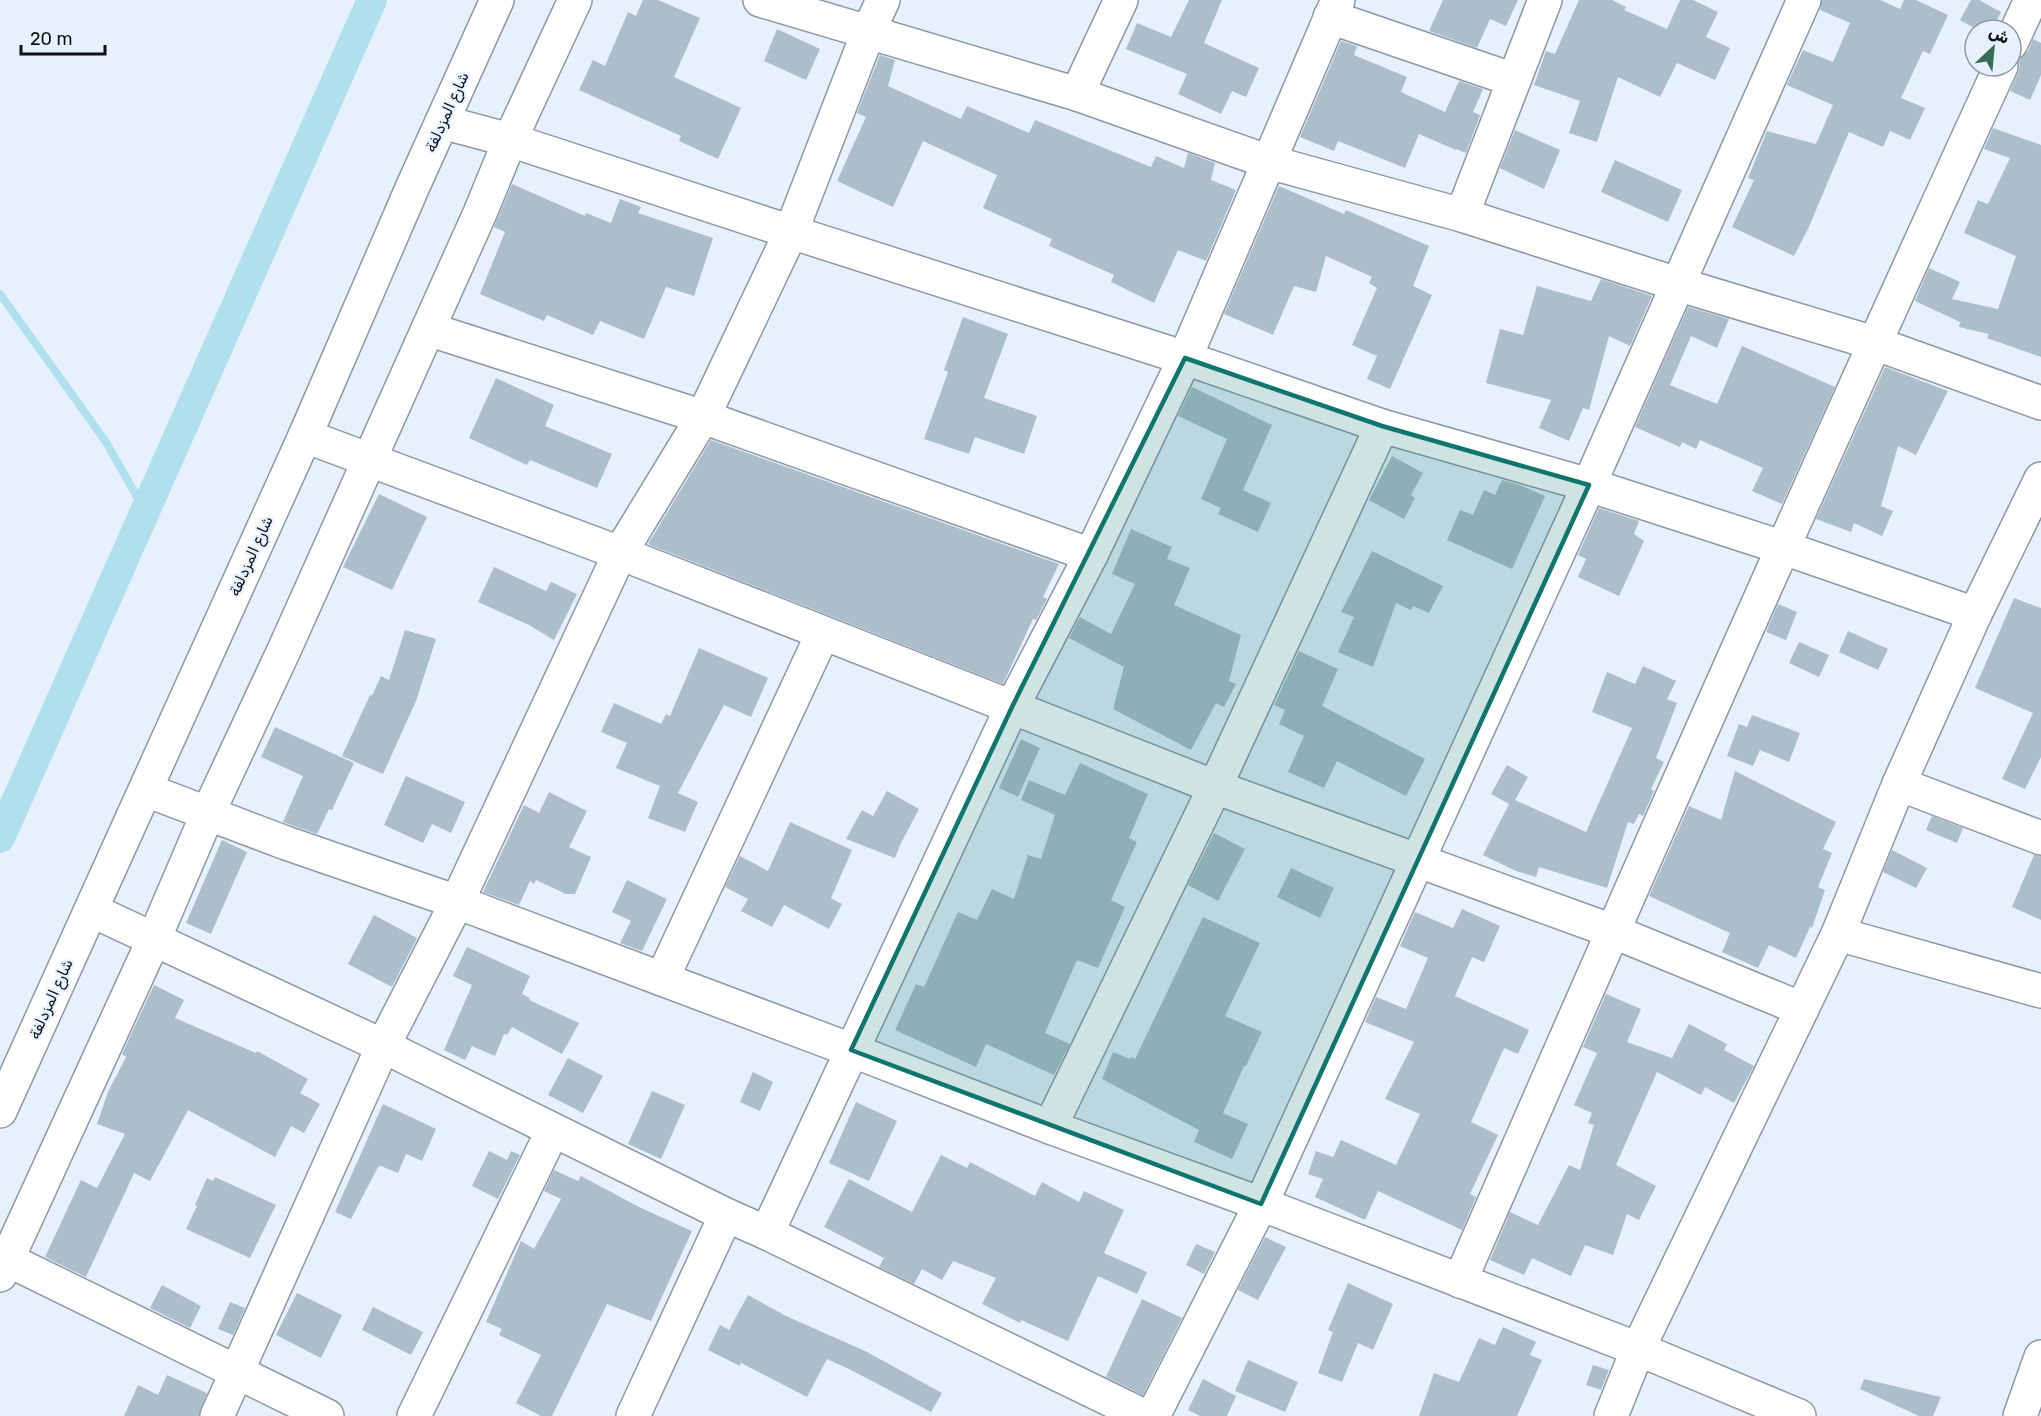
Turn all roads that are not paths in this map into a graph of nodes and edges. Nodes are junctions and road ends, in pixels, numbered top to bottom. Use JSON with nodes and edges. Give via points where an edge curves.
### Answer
{"nodes":[{"id":1,"x":497,"y":0,"type":"edge"},
{"id":2,"x":575,"y":0,"type":"edge"},
{"id":3,"x":760,"y":0,"type":"edge"},
{"id":4,"x":883,"y":0,"type":"edge"},
{"id":5,"x":1121,"y":0,"type":"edge"},
{"id":6,"x":1545,"y":0,"type":"edge"},
{"id":7,"x":1804,"y":0,"type":"edge"},
{"id":8,"x":2029,"y":3,"type":"edge"},
{"id":9,"x":1334,"y":8,"type":"edge"},
{"id":10,"x":2022,"y":18,"type":"edge"},
{"id":11,"x":868,"y":33,"type":"junction"},
{"id":12,"x":1995,"y":78,"type":"edge"},
{"id":13,"x":1514,"y":80,"type":"junction"},
{"id":14,"x":1077,"y":94,"type":"junction"},
{"id":15,"x":442,"y":122,"type":"junction"},
{"id":16,"x":510,"y":140,"type":"junction"},
{"id":17,"x":1269,"y":162,"type":"junction"},
{"id":18,"x":1462,"y":215,"type":"junction"},
{"id":19,"x":791,"y":232,"type":"junction"},
{"id":20,"x":1677,"y":285,"type":"junction"},
{"id":21,"x":428,"y":330,"type":"junction"},
{"id":22,"x":1874,"y":343,"type":"junction"},
{"id":23,"x":1185,"y":358,"type":"junction"},
{"id":24,"x":2041,"y":403,"type":"edge"},
{"id":25,"x":703,"y":417,"type":"junction"},
{"id":26,"x":1382,"y":426,"type":"junction"},
{"id":27,"x":305,"y":436,"type":"junction"},
{"id":28,"x":369,"y":459,"type":"junction"},
{"id":29,"x":2041,"y":479,"type":"edge"},
{"id":30,"x":1589,"y":485,"type":"junction"},
{"id":31,"x":1784,"y":548,"type":"junction"},
{"id":32,"x":620,"y":553,"type":"junction"},
{"id":33,"x":1091,"y":555,"type":"junction"},
{"id":34,"x":1976,"y":614,"type":"junction"},
{"id":35,"x":823,"y":633,"type":"junction"},
{"id":36,"x":1012,"y":706,"type":"junction"},
{"id":37,"x":1899,"y":784,"type":"junction"},
{"id":38,"x":1215,"y":787,"type":"junction"},
{"id":39,"x":146,"y":790,"type":"junction"},
{"id":40,"x":208,"y":813,"type":"junction"},
{"id":41,"x":2041,"y":838,"type":"edge"},
{"id":42,"x":1416,"y":861,"type":"junction"},
{"id":43,"x":457,"y":902,"type":"junction"},
{"id":44,"x":91,"y":910,"type":"junction"},
{"id":45,"x":1612,"y":931,"type":"junction"},
{"id":46,"x":1838,"y":934,"type":"junction"},
{"id":47,"x":154,"y":939,"type":"junction"},
{"id":48,"x":662,"y":979,"type":"junction"},
{"id":49,"x":2041,"y":992,"type":"edge"},
{"id":50,"x":1802,"y":1009,"type":"junction"},
{"id":51,"x":383,"y":1046,"type":"junction"},
{"id":52,"x":851,"y":1050,"type":"junction"},
{"id":53,"x":0,"y":1111,"type":"edge"},
{"id":54,"x":1050,"y":1127,"type":"junction"},
{"id":55,"x":553,"y":1130,"type":"junction"},
{"id":56,"x":1261,"y":1204,"type":"junction"},
{"id":57,"x":726,"y":1215,"type":"junction"},
{"id":58,"x":766,"y":1233,"type":"junction"},
{"id":59,"x":2,"y":1263,"type":"edge"},
{"id":60,"x":1461,"y":1281,"type":"junction"},
{"id":61,"x":1638,"y":1349,"type":"junction"},
{"id":62,"x":2041,"y":1358,"type":"edge"},
{"id":63,"x":238,"y":1372,"type":"junction"},
{"id":64,"x":218,"y":1416,"type":"edge"},
{"id":65,"x":327,"y":1416,"type":"edge"},
{"id":66,"x":414,"y":1416,"type":"edge"},
{"id":67,"x":633,"y":1416,"type":"edge"},
{"id":68,"x":1144,"y":1416,"type":"edge"},
{"id":69,"x":1153,"y":1416,"type":"edge"},
{"id":70,"x":1611,"y":1416,"type":"edge"},
{"id":71,"x":1799,"y":1416,"type":"edge"},
{"id":72,"x":2020,"y":1416,"type":"edge"}],
"edges":[{"from":1,"to":15,"type":"street","name":"شارع المزدلفة"},
{"from":2,"to":16,"type":"street"},
{"from":3,"to":11,"type":"street"},
{"from":4,"to":11,"type":"street"},
{"from":5,"to":14,"type":"street"},
{"from":6,"to":13,"type":"street"},
{"from":7,"to":20,"type":"street"},
{"from":8,"to":10,"type":"street"},
{"from":9,"to":13,"type":"street"},
{"from":9,"to":17,"type":"street"},
{"from":11,"to":14,"type":"street"},
{"from":11,"to":19,"type":"street"},
{"from":12,"to":22,"type":"street"},
{"from":13,"to":18,"type":"street"},
{"from":14,"to":17,"type":"street"},
{"from":15,"to":16,"type":"street"},
{"from":15,"to":27,"type":"street","name":"شارع المزدلفة"},
{"from":16,"to":19,"type":"street"},
{"from":16,"to":21,"type":"street"},
{"from":17,"to":18,"type":"street"},
{"from":17,"to":23,"type":"street"},
{"from":18,"to":20,"type":"street"},
{"from":19,"to":23,"type":"street"},
{"from":19,"to":25,"type":"street"},
{"from":20,"to":22,"type":"street"},
{"from":20,"to":30,"type":"street"},
{"from":21,"to":25,"type":"street"},
{"from":21,"to":28,"type":"street"},
{"from":22,"to":24,"type":"street"},
{"from":22,"to":31,"type":"street"},
{"from":23,"to":26,"type":"street"},
{"from":23,"to":33,"type":"street"},
{"from":25,"to":32,"type":"street"},
{"from":25,"to":33,"type":"street"},
{"from":26,"to":30,"type":"street"},
{"from":26,"to":38,"type":"street"},
{"from":27,"to":28,"type":"street"},
{"from":27,"to":39,"type":"street","name":"شارع المزدلفة"},
{"from":28,"to":32,"type":"street"},
{"from":28,"to":40,"type":"street"},
{"from":29,"to":34,"type":"street"},
{"from":30,"to":31,"type":"street"},
{"from":30,"to":42,"type":"street"},
{"from":31,"to":34,"type":"street"},
{"from":31,"to":45,"type":"street"},
{"from":32,"to":35,"type":"street"},
{"from":32,"to":43,"type":"street"},
{"from":33,"to":36,"type":"street"},
{"from":34,"to":37,"type":"street"},
{"from":35,"to":36,"type":"street"},
{"from":35,"to":48,"type":"street"},
{"from":36,"to":38,"type":"street"},
{"from":36,"to":52,"type":"street"},
{"from":37,"to":41,"type":"street"},
{"from":37,"to":46,"type":"street"},
{"from":38,"to":42,"type":"street"},
{"from":38,"to":54,"type":"street"},
{"from":39,"to":40,"type":"street"},
{"from":39,"to":44,"type":"street","name":"شارع المزدلفة"},
{"from":40,"to":43,"type":"street"},
{"from":40,"to":47,"type":"street"},
{"from":42,"to":45,"type":"street"},
{"from":42,"to":56,"type":"street"},
{"from":43,"to":48,"type":"street"},
{"from":43,"to":51,"type":"street"},
{"from":44,"to":47,"type":"street"},
{"from":44,"to":53,"type":"street","name":"شارع المزدلفة"},
{"from":45,"to":50,"type":"street"},
{"from":45,"to":60,"type":"street"},
{"from":46,"to":49,"type":"street"},
{"from":46,"to":50,"type":"street"},
{"from":47,"to":51,"type":"street"},
{"from":47,"to":59,"type":"street"},
{"from":48,"to":52,"type":"street"},
{"from":50,"to":61,"type":"street"},
{"from":51,"to":55,"type":"street"},
{"from":51,"to":63,"type":"street"},
{"from":52,"to":54,"type":"street"},
{"from":52,"to":58,"type":"street"},
{"from":54,"to":56,"type":"street"},
{"from":55,"to":57,"type":"street"},
{"from":55,"to":66,"type":"street"},
{"from":56,"to":60,"type":"street"},
{"from":56,"to":69,"type":"street"},
{"from":57,"to":58,"type":"street"},
{"from":57,"to":67,"type":"street"},
{"from":58,"to":68,"type":"street"},
{"from":59,"to":63,"type":"street"},
{"from":60,"to":61,"type":"street"},
{"from":61,"to":70,"type":"street"},
{"from":61,"to":71,"type":"street"},
{"from":62,"to":72,"type":"street"},
{"from":63,"to":64,"type":"street"},
{"from":63,"to":65,"type":"street"}]}
